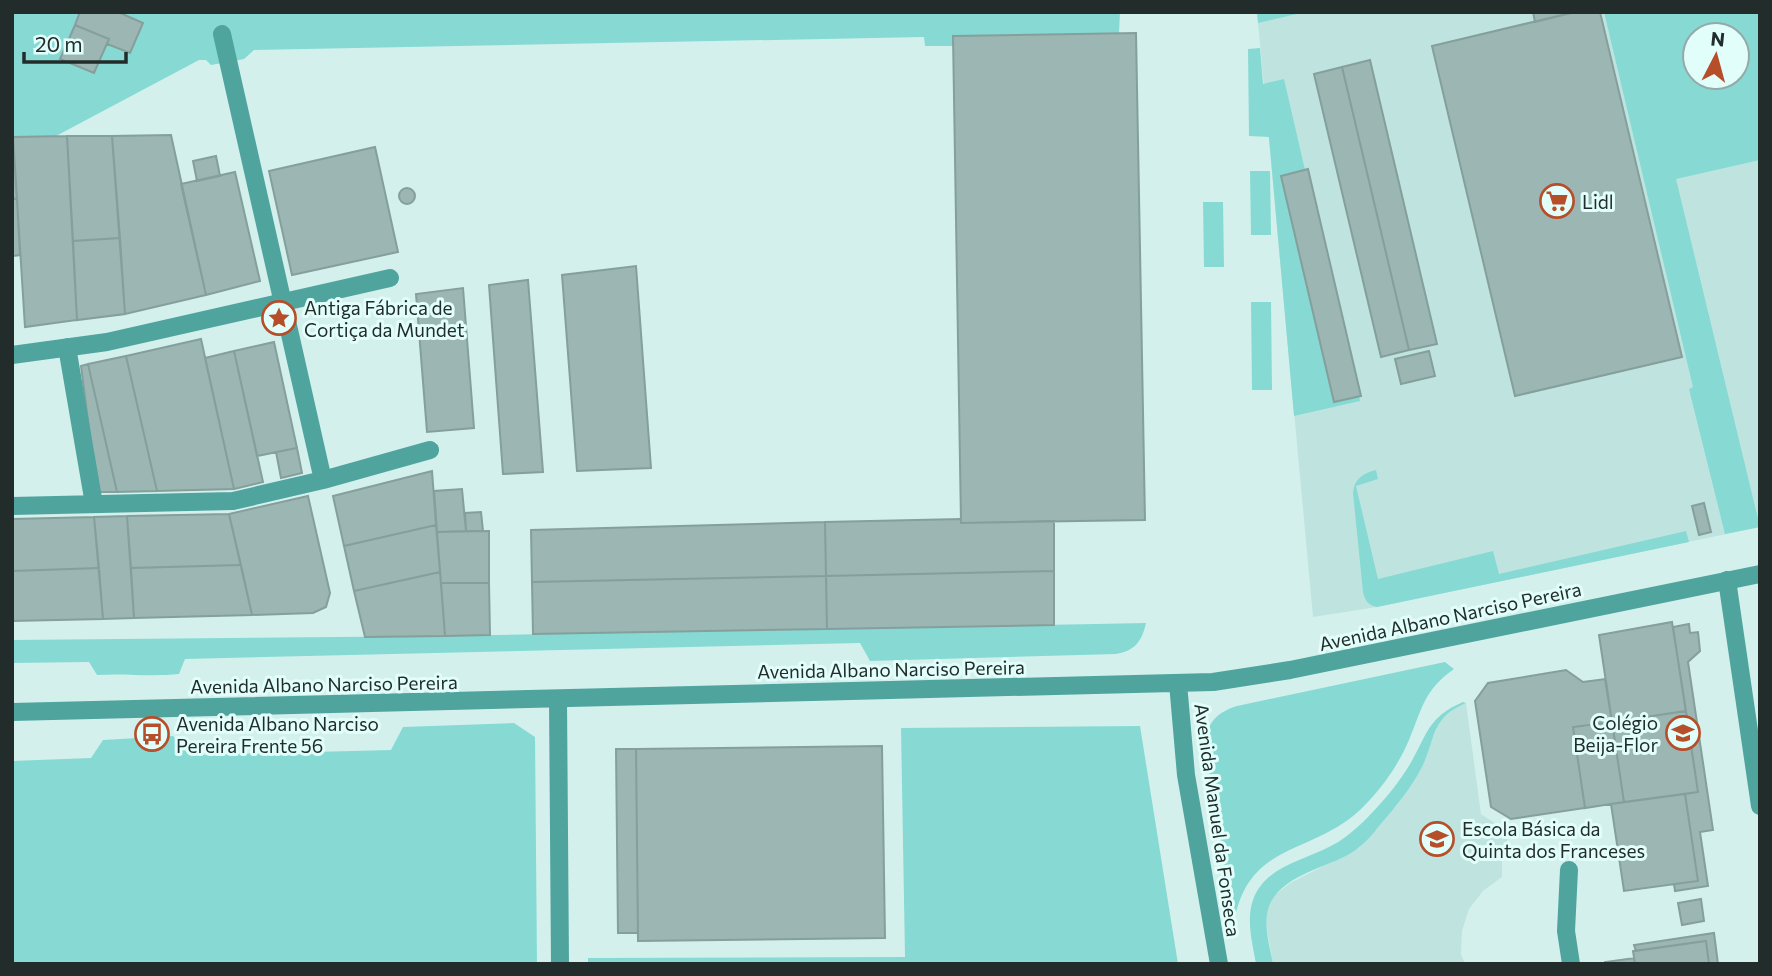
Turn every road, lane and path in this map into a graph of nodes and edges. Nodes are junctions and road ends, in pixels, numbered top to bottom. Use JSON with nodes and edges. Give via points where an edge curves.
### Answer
{"nodes":[{"id":1,"x":222,"y":34,"type":"dead end"},
{"id":2,"x":390,"y":278,"type":"dead end"},
{"id":3,"x":283,"y":303,"type":"junction"},
{"id":4,"x":67,"y":347,"type":"junction"},
{"id":5,"x":12,"y":355,"type":"edge"},
{"id":6,"x":430,"y":450,"type":"dead end"},
{"id":7,"x":323,"y":480,"type":"junction"},
{"id":8,"x":94,"y":505,"type":"junction"},
{"id":9,"x":12,"y":506,"type":"edge"},
{"id":10,"x":1760,"y":574,"type":"edge"},
{"id":11,"x":1727,"y":580,"type":"junction"},
{"id":12,"x":1178,"y":683,"type":"junction"},
{"id":13,"x":558,"y":699,"type":"junction"},
{"id":14,"x":12,"y":712,"type":"edge"},
{"id":15,"x":1760,"y":806,"type":"edge"},
{"id":16,"x":1569,"y":870,"type":"dead end"},
{"id":17,"x":560,"y":964,"type":"edge"},
{"id":18,"x":1219,"y":964,"type":"edge"},
{"id":19,"x":1570,"y":964,"type":"edge"}],
"edges":[{"from":1,"to":3,"type":"street"},
{"from":2,"to":3,"type":"street"},
{"from":3,"to":4,"type":"street"},
{"from":3,"to":7,"type":"street"},
{"from":4,"to":5,"type":"street"},
{"from":4,"to":8,"type":"street"},
{"from":6,"to":7,"type":"street"},
{"from":7,"to":8,"type":"street","via":[[233,502]]},
{"from":8,"to":9,"type":"street"},
{"from":10,"to":11,"type":"street","name":"Avenida Albano Narciso Pereira"},
{"from":11,"to":12,"type":"street","name":"Avenida Albano Narciso Pereira","via":[[1251,677]]},
{"from":11,"to":15,"type":"street"},
{"from":12,"to":13,"type":"street","name":"Avenida Albano Narciso Pereira"},
{"from":12,"to":18,"type":"street","name":"Avenida Manuel da Fonseca","via":[[1186,775]]},
{"from":13,"to":14,"type":"street","name":"Avenida Albano Narciso Pereira"},
{"from":13,"to":17,"type":"street"},
{"from":16,"to":19,"type":"street","via":[[1566,931]]}]}
